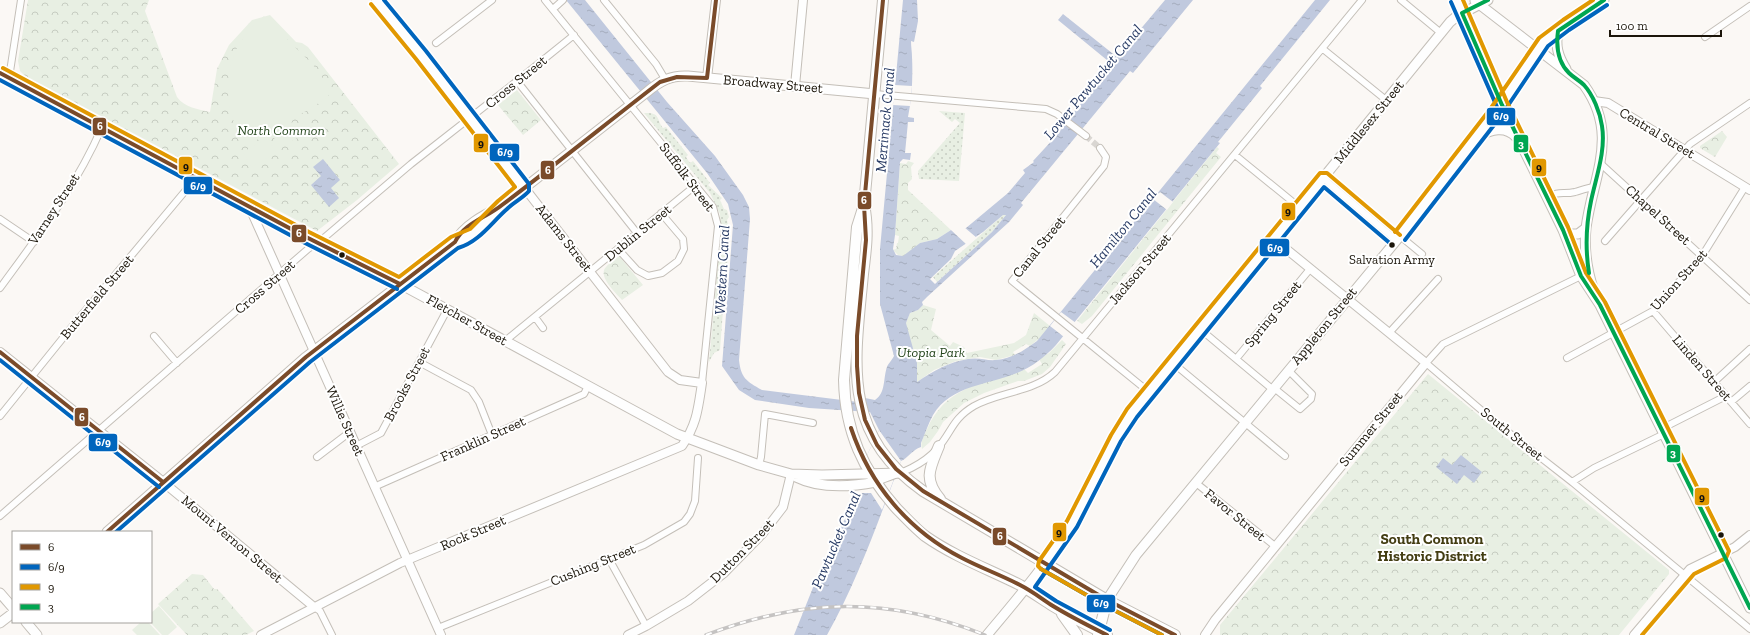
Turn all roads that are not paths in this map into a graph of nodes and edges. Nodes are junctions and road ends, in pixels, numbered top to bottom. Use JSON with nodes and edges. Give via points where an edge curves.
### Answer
{"nodes":[{"id":1,"x":21,"y":0,"type":"edge"},
{"id":2,"x":376,"y":0,"type":"edge"},
{"id":3,"x":492,"y":0,"type":"edge"},
{"id":4,"x":545,"y":0,"type":"edge"},
{"id":5,"x":564,"y":0,"type":"edge"},
{"id":6,"x":604,"y":0,"type":"edge"},
{"id":7,"x":716,"y":0,"type":"edge"},
{"id":8,"x":803,"y":0,"type":"edge"},
{"id":9,"x":883,"y":0,"type":"edge"},
{"id":10,"x":1362,"y":0,"type":"edge"},
{"id":11,"x":1401,"y":0,"type":"edge"},
{"id":12,"x":1456,"y":0,"type":"edge"},
{"id":13,"x":1488,"y":0,"type":"edge"},
{"id":14,"x":1604,"y":0,"type":"edge"},
{"id":15,"x":1476,"y":2,"type":"edge"},
{"id":16,"x":1750,"y":6,"type":"edge"},
{"id":17,"x":553,"y":9,"type":"junction"},
{"id":18,"x":1462,"y":13,"type":"junction"},
{"id":19,"x":1558,"y":31,"type":"junction"},
{"id":20,"x":1441,"y":33,"type":"junction"},
{"id":21,"x":574,"y":35,"type":"junction"},
{"id":22,"x":1705,"y":37,"type":"dead end"},
{"id":23,"x":436,"y":43,"type":"dead end"},
{"id":24,"x":1323,"y":49,"type":"junction"},
{"id":25,"x":1538,"y":50,"type":"junction"},
{"id":26,"x":0,"y":73,"type":"edge"},
{"id":27,"x":1569,"y":73,"type":"junction"},
{"id":28,"x":9,"y":78,"type":"junction"},
{"id":29,"x":707,"y":78,"type":"junction"},
{"id":30,"x":663,"y":80,"type":"junction"},
{"id":31,"x":517,"y":81,"type":"junction"},
{"id":32,"x":795,"y":86,"type":"junction"},
{"id":33,"x":875,"y":94,"type":"junction"},
{"id":34,"x":1386,"y":100,"type":"junction"},
{"id":35,"x":1594,"y":101,"type":"junction"},
{"id":36,"x":634,"y":102,"type":"junction"},
{"id":37,"x":1750,"y":102,"type":"edge"},
{"id":38,"x":1502,"y":105,"type":"junction"},
{"id":39,"x":470,"y":118,"type":"junction"},
{"id":40,"x":102,"y":126,"type":"junction"},
{"id":41,"x":1085,"y":135,"type":"tunnel mouth"},
{"id":42,"x":1477,"y":137,"type":"junction"},
{"id":43,"x":1518,"y":139,"type":"junction"},
{"id":44,"x":1100,"y":148,"type":"tunnel mouth"},
{"id":45,"x":572,"y":150,"type":"junction"},
{"id":46,"x":1685,"y":150,"type":"junction"},
{"id":47,"x":1235,"y":155,"type":"junction"},
{"id":48,"x":1601,"y":164,"type":"junction"},
{"id":49,"x":196,"y":178,"type":"junction"},
{"id":50,"x":1323,"y":178,"type":"junction"},
{"id":51,"x":696,"y":185,"type":"junction"},
{"id":52,"x":1594,"y":187,"type":"junction"},
{"id":53,"x":524,"y":188,"type":"junction"},
{"id":54,"x":1748,"y":189,"type":"edge"},
{"id":55,"x":1547,"y":198,"type":"junction"},
{"id":56,"x":1641,"y":200,"type":"junction"},
{"id":57,"x":864,"y":205,"type":"junction"},
{"id":58,"x":249,"y":206,"type":"junction"},
{"id":59,"x":1299,"y":207,"type":"junction"},
{"id":60,"x":661,"y":213,"type":"junction"},
{"id":61,"x":0,"y":219,"type":"edge"},
{"id":62,"x":1586,"y":228,"type":"junction"},
{"id":63,"x":1562,"y":230,"type":"junction"},
{"id":64,"x":637,"y":233,"type":"junction"},
{"id":65,"x":1398,"y":238,"type":"junction"},
{"id":66,"x":1274,"y":239,"type":"junction"},
{"id":67,"x":1605,"y":241,"type":"dead end"},
{"id":68,"x":34,"y":242,"type":"junction"},
{"id":69,"x":318,"y":243,"type":"junction"},
{"id":70,"x":618,"y":249,"type":"junction"},
{"id":71,"x":1422,"y":254,"type":"dead end"},
{"id":72,"x":1702,"y":256,"type":"junction"},
{"id":73,"x":1310,"y":269,"type":"junction"},
{"id":74,"x":590,"y":272,"type":"junction"},
{"id":75,"x":280,"y":275,"type":"junction"},
{"id":76,"x":1581,"y":276,"type":"junction"},
{"id":77,"x":1438,"y":279,"type":"dead end"},
{"id":78,"x":400,"y":284,"type":"junction"},
{"id":79,"x":0,"y":288,"type":"edge"},
{"id":80,"x":1347,"y":298,"type":"junction"},
{"id":81,"x":1750,"y":300,"type":"edge"},
{"id":82,"x":1600,"y":305,"type":"junction"},
{"id":83,"x":447,"y":310,"type":"junction"},
{"id":84,"x":1653,"y":311,"type":"junction"},
{"id":85,"x":535,"y":317,"type":"junction"},
{"id":86,"x":543,"y":328,"type":"dead end"},
{"id":87,"x":1200,"y":329,"type":"junction"},
{"id":88,"x":1613,"y":332,"type":"junction"},
{"id":89,"x":1389,"y":333,"type":"junction"},
{"id":90,"x":154,"y":336,"type":"dead end"},
{"id":91,"x":1083,"y":338,"type":"junction"},
{"id":92,"x":505,"y":341,"type":"junction"},
{"id":93,"x":1750,"y":348,"type":"edge"},
{"id":94,"x":314,"y":351,"type":"junction"},
{"id":95,"x":0,"y":352,"type":"edge"},
{"id":96,"x":1567,"y":358,"type":"dead end"},
{"id":97,"x":1236,"y":360,"type":"junction"},
{"id":98,"x":419,"y":362,"type":"junction"},
{"id":99,"x":177,"y":363,"type":"junction"},
{"id":100,"x":1173,"y":363,"type":"junction"},
{"id":101,"x":1426,"y":363,"type":"junction"},
{"id":102,"x":1288,"y":370,"type":"junction"},
{"id":103,"x":31,"y":378,"type":"junction"},
{"id":104,"x":1714,"y":382,"type":"junction"},
{"id":105,"x":702,"y":384,"type":"junction"},
{"id":106,"x":588,"y":386,"type":"junction"},
{"id":107,"x":1750,"y":386,"type":"edge"},
{"id":108,"x":1273,"y":388,"type":"junction"},
{"id":109,"x":1149,"y":392,"type":"junction"},
{"id":110,"x":1726,"y":396,"type":"junction"},
{"id":111,"x":1731,"y":402,"type":"junction"},
{"id":112,"x":0,"y":416,"type":"edge"},
{"id":113,"x":1245,"y":422,"type":"junction"},
{"id":114,"x":813,"y":424,"type":"dead end"},
{"id":115,"x":1750,"y":424,"type":"edge"},
{"id":116,"x":98,"y":431,"type":"junction"},
{"id":117,"x":350,"y":432,"type":"junction"},
{"id":118,"x":1662,"y":432,"type":"junction"},
{"id":119,"x":492,"y":435,"type":"junction"},
{"id":120,"x":687,"y":438,"type":"junction"},
{"id":121,"x":356,"y":446,"type":"junction"},
{"id":122,"x":939,"y":446,"type":"junction"},
{"id":123,"x":1285,"y":456,"type":"dead end"},
{"id":124,"x":318,"y":457,"type":"dead end"},
{"id":125,"x":698,"y":458,"type":"dead end"},
{"id":126,"x":759,"y":465,"type":"junction"},
{"id":127,"x":897,"y":473,"type":"junction"},
{"id":128,"x":791,"y":474,"type":"junction"},
{"id":129,"x":874,"y":478,"type":"junction"},
{"id":130,"x":163,"y":482,"type":"junction"},
{"id":131,"x":1572,"y":482,"type":"junction"},
{"id":132,"x":1196,"y":483,"type":"junction"},
{"id":133,"x":374,"y":487,"type":"junction"},
{"id":134,"x":946,"y":505,"type":"junction"},
{"id":135,"x":0,"y":516,"type":"edge"},
{"id":136,"x":108,"y":531,"type":"edge"},
{"id":137,"x":1750,"y":535,"type":"edge"},
{"id":138,"x":1275,"y":546,"type":"junction"},
{"id":139,"x":1723,"y":553,"type":"junction"},
{"id":140,"x":609,"y":559,"type":"junction"},
{"id":141,"x":407,"y":560,"type":"junction"},
{"id":142,"x":1044,"y":564,"type":"junction"},
{"id":143,"x":1685,"y":574,"type":"junction"},
{"id":144,"x":1026,"y":589,"type":"junction"},
{"id":145,"x":0,"y":593,"type":"edge"},
{"id":146,"x":1747,"y":594,"type":"edge"},
{"id":147,"x":1107,"y":600,"type":"junction"},
{"id":148,"x":1053,"y":606,"type":"junction"},
{"id":149,"x":12,"y":607,"type":"edge"},
{"id":150,"x":314,"y":607,"type":"junction"},
{"id":151,"x":1750,"y":608,"type":"edge"},
{"id":152,"x":12,"y":614,"type":"edge"},
{"id":153,"x":0,"y":623,"type":"edge"},
{"id":154,"x":27,"y":623,"type":"edge"},
{"id":155,"x":646,"y":626,"type":"junction"},
{"id":156,"x":1750,"y":629,"type":"edge"},
{"id":157,"x":439,"y":632,"type":"edge"},
{"id":158,"x":988,"y":633,"type":"edge"},
{"id":159,"x":1101,"y":634,"type":"edge"},
{"id":160,"x":37,"y":635,"type":"edge"},
{"id":161,"x":261,"y":635,"type":"edge"},
{"id":162,"x":332,"y":635,"type":"edge"},
{"id":163,"x":628,"y":635,"type":"edge"},
{"id":164,"x":1077,"y":635,"type":"edge"},
{"id":165,"x":1175,"y":635,"type":"edge"},
{"id":166,"x":1205,"y":635,"type":"edge"},
{"id":167,"x":1634,"y":635,"type":"edge"}],
"edges":[{"from":1,"to":28,"type":"street"},
{"from":2,"to":39,"type":"street","name":"Adams Street"},
{"from":3,"to":23,"type":"street"},
{"from":4,"to":17,"type":"street","name":"Suffolk Street"},
{"from":5,"to":17,"type":"street"},
{"from":6,"to":30,"type":"street","via":[[656,64]]},
{"from":7,"to":29,"type":"street"},
{"from":8,"to":32,"type":"street"},
{"from":9,"to":33,"type":"main road"},
{"from":10,"to":24,"type":"street","name":"Jackson Street"},
{"from":11,"to":20,"type":"street"},
{"from":12,"to":18,"type":"main road"},
{"from":13,"to":15,"type":"main road","name":"Middlesex Street"},
{"from":14,"to":19,"type":"main road","name":"Appleton Street"},
{"from":15,"to":18,"type":"main road","name":"Middlesex Street"},
{"from":15,"to":25,"type":"main road"},
{"from":16,"to":22,"type":"street"},
{"from":17,"to":21,"type":"street","name":"Suffolk Street"},
{"from":18,"to":20,"type":"main road","name":"Middlesex Street"},
{"from":18,"to":38,"type":"main road"},
{"from":19,"to":25,"type":"main road","name":"Appleton Street"},
{"from":19,"to":27,"type":"main road","via":[[1557,51]]},
{"from":20,"to":34,"type":"main road","name":"Middlesex Street"},
{"from":21,"to":31,"type":"street","name":"Cross Street"},
{"from":21,"to":36,"type":"street","name":"Suffolk Street"},
{"from":24,"to":34,"type":"street"},
{"from":24,"to":47,"type":"street","name":"Jackson Street"},
{"from":25,"to":27,"type":"main road"},
{"from":25,"to":38,"type":"main road","name":"Appleton Street"},
{"from":26,"to":28,"type":"main road","name":"Fletcher Street"},
{"from":27,"to":35,"type":"main road","via":[[1584,85]]},
{"from":28,"to":40,"type":"main road","name":"Fletcher Street"},
{"from":29,"to":30,"type":"main road","name":"Broadway Street","via":[[681,76]]},
{"from":29,"to":32,"type":"main road","name":"Broadway Street"},
{"from":30,"to":36,"type":"main road","name":"Broadway Street"},
{"from":31,"to":39,"type":"street","name":"Cross Street"},
{"from":31,"to":45,"type":"street"},
{"from":32,"to":33,"type":"main road","name":"Broadway Street"},
{"from":33,"to":41,"type":"street","via":[[1041,108],[1051,110]]},
{"from":33,"to":57,"type":"main road"},
{"from":34,"to":50,"type":"main road","name":"Middlesex Street"},
{"from":35,"to":46,"type":"street","name":"Central Street","via":[[1608,103]]},
{"from":35,"to":48,"type":"main road","via":[[1603,136]]},
{"from":36,"to":45,"type":"main road","name":"Broadway Street"},
{"from":36,"to":51,"type":"street","name":"Suffolk Street"},
{"from":37,"to":46,"type":"street"},
{"from":38,"to":42,"type":"main road","name":"Appleton Street"},
{"from":38,"to":43,"type":"main road"},
{"from":39,"to":53,"type":"street","name":"Adams Street"},
{"from":39,"to":69,"type":"street","name":"Cross Street"},
{"from":40,"to":49,"type":"main road","name":"Fletcher Street"},
{"from":40,"to":68,"type":"street","name":"Varney Street","via":[[71,187]]},
{"from":42,"to":43,"type":"main road","via":[[1494,130],[1502,130],[1509,131]]},
{"from":42,"to":65,"type":"main road","name":"Appleton Street"},
{"from":43,"to":55,"type":"main road"},
{"from":44,"to":91,"type":"street","name":"Canal Street","via":[[1106,157],[1104,166],[1012,281]]},
{"from":45,"to":53,"type":"main road","name":"Broadway Street"},
{"from":45,"to":64,"type":"street"},
{"from":46,"to":54,"type":"street","name":"Central Street"},
{"from":46,"to":56,"type":"street"},
{"from":47,"to":59,"type":"street"},
{"from":47,"to":91,"type":"street","name":"Jackson Street"},
{"from":48,"to":52,"type":"main road"},
{"from":48,"to":56,"type":"street","name":"Chapel Street"},
{"from":49,"to":58,"type":"main road","name":"Fletcher Street"},
{"from":49,"to":103,"type":"street","name":"Butterfield Street"},
{"from":50,"to":59,"type":"main road","name":"Middlesex Street"},
{"from":50,"to":65,"type":"street"},
{"from":51,"to":60,"type":"street","name":"Dublin Street"},
{"from":51,"to":105,"type":"street","name":"Suffolk Street","via":[[713,208],[718,226]]},
{"from":52,"to":55,"type":"street","via":[[1575,192],[1555,193]]},
{"from":52,"to":62,"type":"main road"},
{"from":53,"to":74,"type":"street","name":"Adams Street"},
{"from":53,"to":78,"type":"main road","name":"Broadway Street","via":[[464,230],[454,242]]},
{"from":54,"to":72,"type":"street","name":"Union Street"},
{"from":55,"to":63,"type":"main road"},
{"from":56,"to":67,"type":"street"},
{"from":56,"to":72,"type":"street","name":"Chapel Street"},
{"from":57,"to":127,"type":"main road","via":[[867,233],[856,361],[857,384],[861,407],[875,439]]},
{"from":57,"to":129,"type":"main road","via":[[857,226],[844,361],[846,405],[854,442]]},
{"from":58,"to":69,"type":"main road","name":"Fletcher Street"},
{"from":58,"to":75,"type":"street","name":"Willie Street"},
{"from":59,"to":66,"type":"main road","name":"Middlesex Street"},
{"from":60,"to":64,"type":"street","name":"Dublin Street"},
{"from":60,"to":70,"type":"street","via":[[683,239],[684,249],[678,261],[662,273],[648,276],[637,270]]},
{"from":61,"to":68,"type":"street"},
{"from":62,"to":63,"type":"main road","via":[[1578,234],[1567,234]]},
{"from":62,"to":82,"type":"main road","via":[[1586,260]]},
{"from":63,"to":76,"type":"main road"},
{"from":64,"to":70,"type":"street","name":"Dublin Street"},
{"from":65,"to":71,"type":"street"},
{"from":65,"to":80,"type":"main road","name":"Appleton Street"},
{"from":66,"to":73,"type":"street","name":"South Street"},
{"from":66,"to":87,"type":"main road","name":"Middlesex Street"},
{"from":68,"to":79,"type":"street","name":"Varney Street"},
{"from":69,"to":75,"type":"street","name":"Cross Street"},
{"from":69,"to":78,"type":"main road","name":"Fletcher Street"},
{"from":70,"to":74,"type":"street","name":"Dublin Street"},
{"from":72,"to":81,"type":"street","name":"Chapel Street"},
{"from":72,"to":84,"type":"street","name":"Union Street"},
{"from":73,"to":80,"type":"street","name":"South Street"},
{"from":73,"to":97,"type":"street","name":"Spring Street"},
{"from":74,"to":85,"type":"street","name":"Dublin Street"},
{"from":74,"to":105,"type":"street","name":"Adams Street","via":[[668,372],[680,380]]},
{"from":75,"to":94,"type":"street","name":"Willie Street"},
{"from":75,"to":99,"type":"street","name":"Cross Street"},
{"from":76,"to":82,"type":"main road"},
{"from":76,"to":101,"type":"street","name":"Summer Street","via":[[1443,344]]},
{"from":77,"to":89,"type":"street"},
{"from":78,"to":83,"type":"main road","name":"Fletcher Street"},
{"from":78,"to":94,"type":"main road","name":"Broadway Street"},
{"from":80,"to":89,"type":"street","name":"South Street"},
{"from":80,"to":102,"type":"main road","name":"Appleton Street"},
{"from":82,"to":88,"type":"main road"},
{"from":83,"to":92,"type":"main road","name":"Fletcher Street"},
{"from":83,"to":98,"type":"street","name":"Brooks Street"},
{"from":84,"to":88,"type":"street","name":"Union Street"},
{"from":84,"to":104,"type":"street","name":"Linden Street"},
{"from":85,"to":86,"type":"street"},
{"from":85,"to":92,"type":"street","name":"Dublin Street"},
{"from":87,"to":97,"type":"street"},
{"from":87,"to":100,"type":"main road","name":"Middlesex Street"},
{"from":88,"to":96,"type":"street","name":"Union Street"},
{"from":88,"to":118,"type":"main road"},
{"from":89,"to":101,"type":"street","name":"South Street"},
{"from":90,"to":99,"type":"street"},
{"from":91,"to":109,"type":"street","name":"Canal Street"},
{"from":91,"to":122,"type":"street","name":"Jackson Street","via":[[1046,379],[987,400],[964,414],[951,426]]},
{"from":92,"to":106,"type":"main road","name":"Fletcher Street"},
{"from":93,"to":104,"type":"street"},
{"from":94,"to":117,"type":"street","name":"Willie Street"},
{"from":94,"to":130,"type":"main road","name":"Broadway Street"},
{"from":95,"to":103,"type":"street","name":"Mount Vernon Street"},
{"from":97,"to":108,"type":"street"},
{"from":98,"to":119,"type":"street","via":[[471,390],[479,402]]},
{"from":98,"to":121,"type":"street","name":"Brooks Street","via":[[381,433]]},
{"from":99,"to":116,"type":"street","name":"Cross Street"},
{"from":100,"to":109,"type":"main road","name":"Middlesex Street"},
{"from":100,"to":113,"type":"street"},
{"from":101,"to":131,"type":"street","name":"South Street"},
{"from":101,"to":138,"type":"street","name":"Summer Street"},
{"from":102,"to":108,"type":"main road","name":"Appleton Street"},
{"from":102,"to":108,"type":"street","via":[[1312,394],[1311,399],[1300,409]]},
{"from":103,"to":112,"type":"street","name":"Butterfield Street"},
{"from":103,"to":116,"type":"street","name":"Mount Vernon Street"},
{"from":104,"to":110,"type":"street","name":"Linden Street"},
{"from":105,"to":120,"type":"street","name":"Suffolk Street","via":[[693,429]]},
{"from":106,"to":119,"type":"street","name":"Franklin Street","via":[[584,394]]},
{"from":106,"to":120,"type":"main road","name":"Fletcher Street"},
{"from":107,"to":111,"type":"street"},
{"from":108,"to":113,"type":"main road","name":"Appleton Street"},
{"from":109,"to":142,"type":"main road","name":"Middlesex Street","via":[[1122,428],[1072,524]]},
{"from":110,"to":111,"type":"street","name":"Linden Street"},
{"from":110,"to":118,"type":"street"},
{"from":111,"to":115,"type":"street","name":"Linden Street"},
{"from":113,"to":123,"type":"street"},
{"from":113,"to":132,"type":"main road","name":"Appleton Street"},
{"from":114,"to":126,"type":"street","via":[[765,414]]},
{"from":116,"to":130,"type":"street","name":"Mount Vernon Street"},
{"from":116,"to":135,"type":"street","name":"Cross Street"},
{"from":117,"to":121,"type":"street","name":"Willie Street"},
{"from":117,"to":124,"type":"street"},
{"from":118,"to":131,"type":"street"},
{"from":118,"to":139,"type":"main road"},
{"from":119,"to":133,"type":"street","name":"Franklin Street"},
{"from":120,"to":126,"type":"main road","name":"Fletcher Street"},
{"from":120,"to":141,"type":"street","name":"Rock Street","via":[[682,446]]},
{"from":121,"to":133,"type":"street","name":"Willie Street"},
{"from":122,"to":127,"type":"street","name":"Jackson Street","via":[[925,460]]},
{"from":122,"to":134,"type":"main road","via":[[929,477],[934,491]]},
{"from":125,"to":140,"type":"street","name":"Cushing Street","via":[[695,501],[684,522],[644,544]]},
{"from":126,"to":128,"type":"main road","name":"Fletcher Street"},
{"from":127,"to":129,"type":"main road","name":"Fletcher Street"},
{"from":127,"to":134,"type":"main road"},
{"from":128,"to":129,"type":"main road","name":"Fletcher Street","via":[[860,474]]},
{"from":128,"to":129,"type":"main road","name":"Fletcher Street","via":[[815,484],[830,485],[857,484]]},
{"from":128,"to":155,"type":"street","name":"Dutton Street","via":[[783,507],[763,533],[724,573],[688,601]]},
{"from":129,"to":144,"type":"main road","via":[[887,497],[925,536],[956,555]]},
{"from":130,"to":136,"type":"main road","name":"Broadway Street"},
{"from":130,"to":150,"type":"street","name":"Mount Vernon Street"},
{"from":131,"to":143,"type":"street","name":"South Street"},
{"from":132,"to":138,"type":"street","name":"Favor Street"},
{"from":132,"to":147,"type":"main road","name":"Appleton Street","via":[[1136,555]]},
{"from":133,"to":141,"type":"street","name":"Willie Street"},
{"from":134,"to":142,"type":"main road"},
{"from":137,"to":139,"type":"street"},
{"from":138,"to":166,"type":"street","name":"Summer Street"},
{"from":139,"to":143,"type":"street","via":[[1693,566]]},
{"from":139,"to":146,"type":"main road"},
{"from":140,"to":155,"type":"street"},
{"from":140,"to":157,"type":"street","name":"Cushing Street"},
{"from":141,"to":150,"type":"street","name":"Rock Street"},
{"from":141,"to":157,"type":"street","name":"Willie Street"},
{"from":142,"to":144,"type":"main road","name":"Middlesex Street"},
{"from":142,"to":147,"type":"main road"},
{"from":143,"to":156,"type":"street","name":"South Street"},
{"from":143,"to":167,"type":"street"},
{"from":144,"to":148,"type":"main road"},
{"from":144,"to":158,"type":"main road","name":"Middlesex Street"},
{"from":145,"to":149,"type":"main road"},
{"from":146,"to":151,"type":"main road"},
{"from":147,"to":159,"type":"main road"},
{"from":147,"to":165,"type":"main road"},
{"from":148,"to":159,"type":"main road"},
{"from":148,"to":164,"type":"main road"},
{"from":150,"to":161,"type":"street","name":"Rock Street"},
{"from":150,"to":162,"type":"street","via":[[320,611]]},
{"from":152,"to":153,"type":"main road"},
{"from":154,"to":160,"type":"main road"},
{"from":155,"to":163,"type":"street","name":"Dutton Street"}]}
